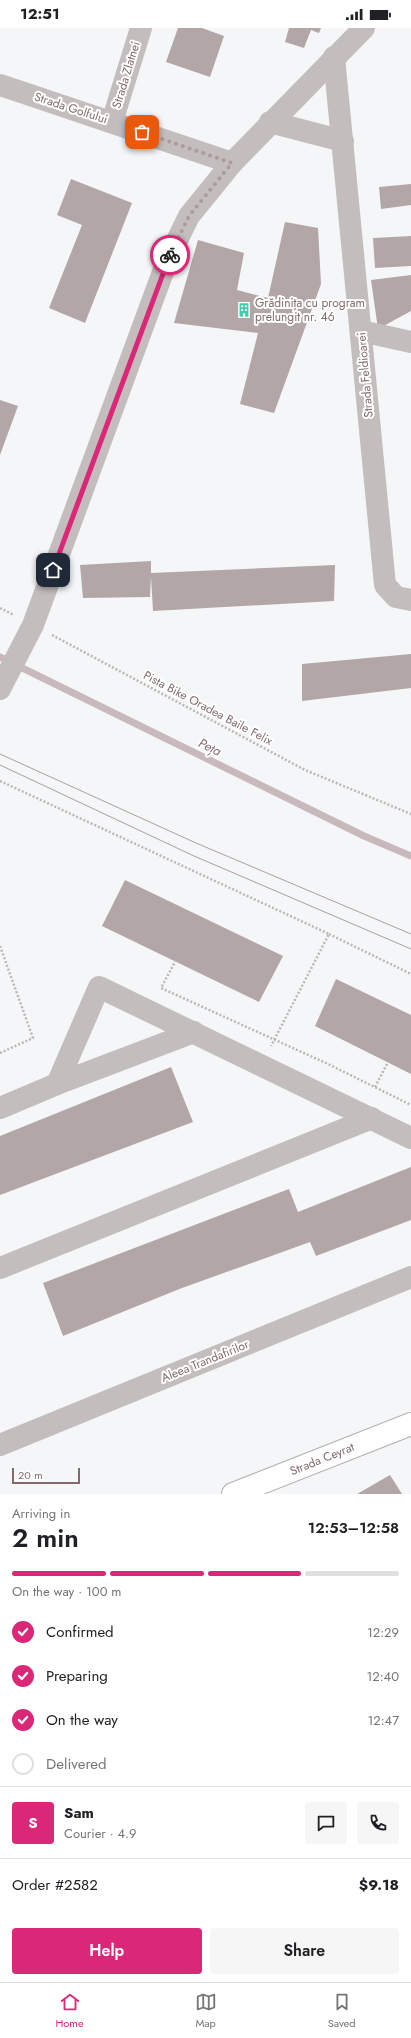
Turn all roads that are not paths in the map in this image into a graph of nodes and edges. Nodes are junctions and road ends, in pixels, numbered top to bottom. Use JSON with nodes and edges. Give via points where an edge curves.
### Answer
{"nodes":[{"id":1,"x":141,"y":28,"type":"edge"},
{"id":2,"x":364,"y":28,"type":"edge"},
{"id":3,"x":334,"y":57,"type":"junction"},
{"id":4,"x":0,"y":85,"type":"edge"},
{"id":5,"x":112,"y":122,"type":"junction"},
{"id":6,"x":270,"y":122,"type":"junction"},
{"id":7,"x":343,"y":141,"type":"junction"},
{"id":8,"x":232,"y":163,"type":"junction"},
{"id":9,"x":361,"y":331,"type":"junction"},
{"id":10,"x":411,"y":342,"type":"edge"},
{"id":11,"x":411,"y":600,"type":"edge"},
{"id":12,"x":0,"y":689,"type":"edge"},
{"id":13,"x":194,"y":1032,"type":"junction"},
{"id":14,"x":57,"y":1084,"type":"junction"},
{"id":15,"x":0,"y":1108,"type":"edge"},
{"id":16,"x":372,"y":1118,"type":"junction"},
{"id":17,"x":411,"y":1138,"type":"edge"},
{"id":18,"x":0,"y":1268,"type":"edge"},
{"id":19,"x":411,"y":1278,"type":"edge"},
{"id":20,"x":411,"y":1424,"type":"edge"},
{"id":21,"x":0,"y":1445,"type":"edge"},
{"id":22,"x":257,"y":1489,"type":"edge"},
{"id":23,"x":233,"y":1494,"type":"edge"}],
"edges":[{"from":1,"to":5,"type":"street","name":"Strada Zlatnei"},
{"from":2,"to":3,"type":"street"},
{"from":3,"to":6,"type":"street"},
{"from":3,"to":7,"type":"street","name":"Strada Feldioarei"},
{"from":4,"to":5,"type":"street","name":"Strada Golfului"},
{"from":5,"to":8,"type":"street","name":"Strada Golfului"},
{"from":6,"to":7,"type":"street"},
{"from":6,"to":8,"type":"street"},
{"from":7,"to":9,"type":"street","name":"Strada Feldioarei"},
{"from":8,"to":12,"type":"street","via":[[189,216],[167,261],[31,629]]},
{"from":9,"to":10,"type":"street"},
{"from":9,"to":11,"type":"street","name":"Strada Feldioarei","via":[[385,585],[396,597]]},
{"from":13,"to":14,"type":"street"},
{"from":13,"to":14,"type":"street","via":[[99,987]]},
{"from":13,"to":16,"type":"street"},
{"from":14,"to":15,"type":"street"},
{"from":16,"to":17,"type":"street"},
{"from":16,"to":18,"type":"street"},
{"from":19,"to":21,"type":"street","name":"Aleea Trandafirilor"},
{"from":20,"to":22,"type":"main road","name":"Strada Ceyrat"},
{"from":22,"to":23,"type":"main road","name":"Strada Ceyrat"}]}
